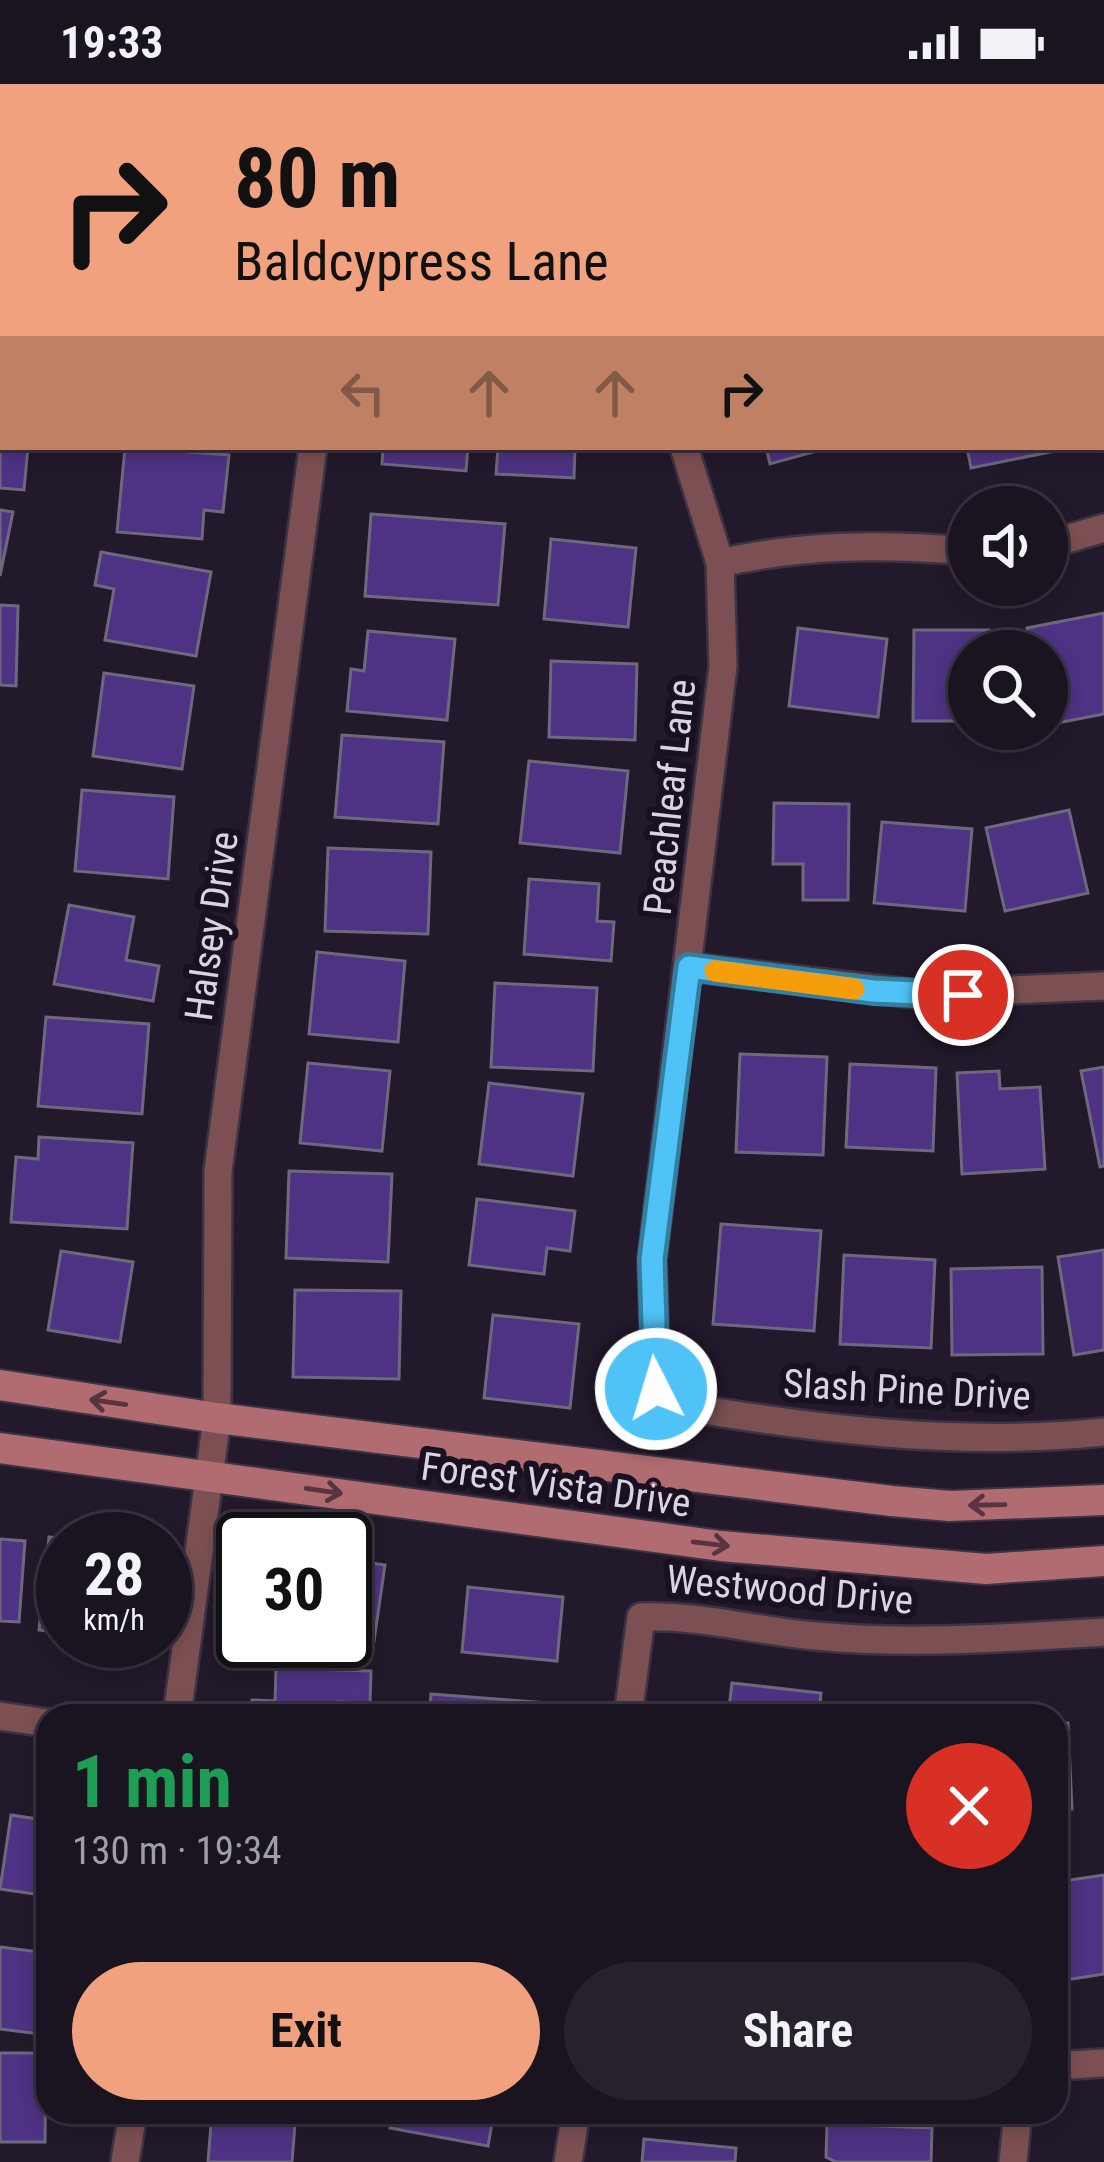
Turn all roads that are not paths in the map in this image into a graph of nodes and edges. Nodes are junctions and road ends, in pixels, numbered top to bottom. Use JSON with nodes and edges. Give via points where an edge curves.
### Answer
{"nodes":[{"id":1,"x":313,"y":450,"type":"edge"},
{"id":2,"x":686,"y":450,"type":"edge"},
{"id":3,"x":1104,"y":529,"type":"edge"},
{"id":4,"x":1068,"y":539,"type":"edge"},
{"id":5,"x":948,"y":550,"type":"edge"},
{"id":6,"x":720,"y":563,"type":"junction"},
{"id":7,"x":689,"y":967,"type":"junction"},
{"id":8,"x":1104,"y":986,"type":"edge"},
{"id":9,"x":653,"y":1375,"type":"joint"},
{"id":10,"x":0,"y":1385,"type":"edge"},
{"id":11,"x":217,"y":1418,"type":"junction"},
{"id":12,"x":1104,"y":1432,"type":"edge"},
{"id":13,"x":0,"y":1448,"type":"edge"},
{"id":14,"x":208,"y":1476,"type":"junction"},
{"id":15,"x":1104,"y":1500,"type":"edge"},
{"id":16,"x":1104,"y":1561,"type":"edge"},
{"id":17,"x":1104,"y":1632,"type":"edge"},
{"id":18,"x":179,"y":1704,"type":"edge"},
{"id":19,"x":630,"y":1704,"type":"edge"},
{"id":20,"x":0,"y":1716,"type":"edge"},
{"id":21,"x":36,"y":1721,"type":"edge"},
{"id":22,"x":1104,"y":2063,"type":"edge"},
{"id":23,"x":1068,"y":2065,"type":"edge"},
{"id":24,"x":132,"y":2124,"type":"edge"},
{"id":25,"x":573,"y":2124,"type":"edge"},
{"id":26,"x":1017,"y":2124,"type":"edge"},
{"id":27,"x":125,"y":2162,"type":"edge"},
{"id":28,"x":568,"y":2162,"type":"edge"},
{"id":29,"x":1012,"y":2162,"type":"edge"}],
"edges":[{"from":1,"to":11,"type":"street","name":"Halsey Drive","via":[[218,1171]]},
{"from":2,"to":6,"type":"street","name":"Peachleaf Lane"},
{"from":3,"to":4,"type":"street"},
{"from":5,"to":6,"type":"street","via":[[849,544]]},
{"from":6,"to":7,"type":"street","name":"Peachleaf Lane","via":[[723,666]]},
{"from":7,"to":8,"type":"street","via":[[917,994]]},
{"from":7,"to":9,"type":"street","name":"Peachleaf Lane","via":[[652,1259]]},
{"from":9,"to":12,"type":"street","name":"Slash Pine Drive","via":[[668,1404],[754,1419],[973,1438]]},
{"from":11,"to":10,"type":"main road","name":"Forest Vista Drive","one_way":true},
{"from":11,"to":14,"type":"street","name":"Halsey Drive"},
{"from":15,"to":11,"type":"main road","name":"Forest Vista Drive","one_way":true,"via":[[892,1501]]},
{"from":13,"to":14,"type":"main road","name":"Forest Vista Drive"},
{"from":14,"to":16,"type":"main road","name":"Forest Vista Drive","one_way":true,"via":[[833,1557],[986,1569]]},
{"from":14,"to":18,"type":"street","name":"Halsey Drive"},
{"from":17,"to":19,"type":"street","name":"Westwood Drive","via":[[968,1641],[814,1636],[696,1615],[641,1617]]},
{"from":20,"to":21,"type":"street"},
{"from":22,"to":23,"type":"street"},
{"from":24,"to":27,"type":"street"},
{"from":25,"to":28,"type":"street"},
{"from":26,"to":29,"type":"street"}]}
